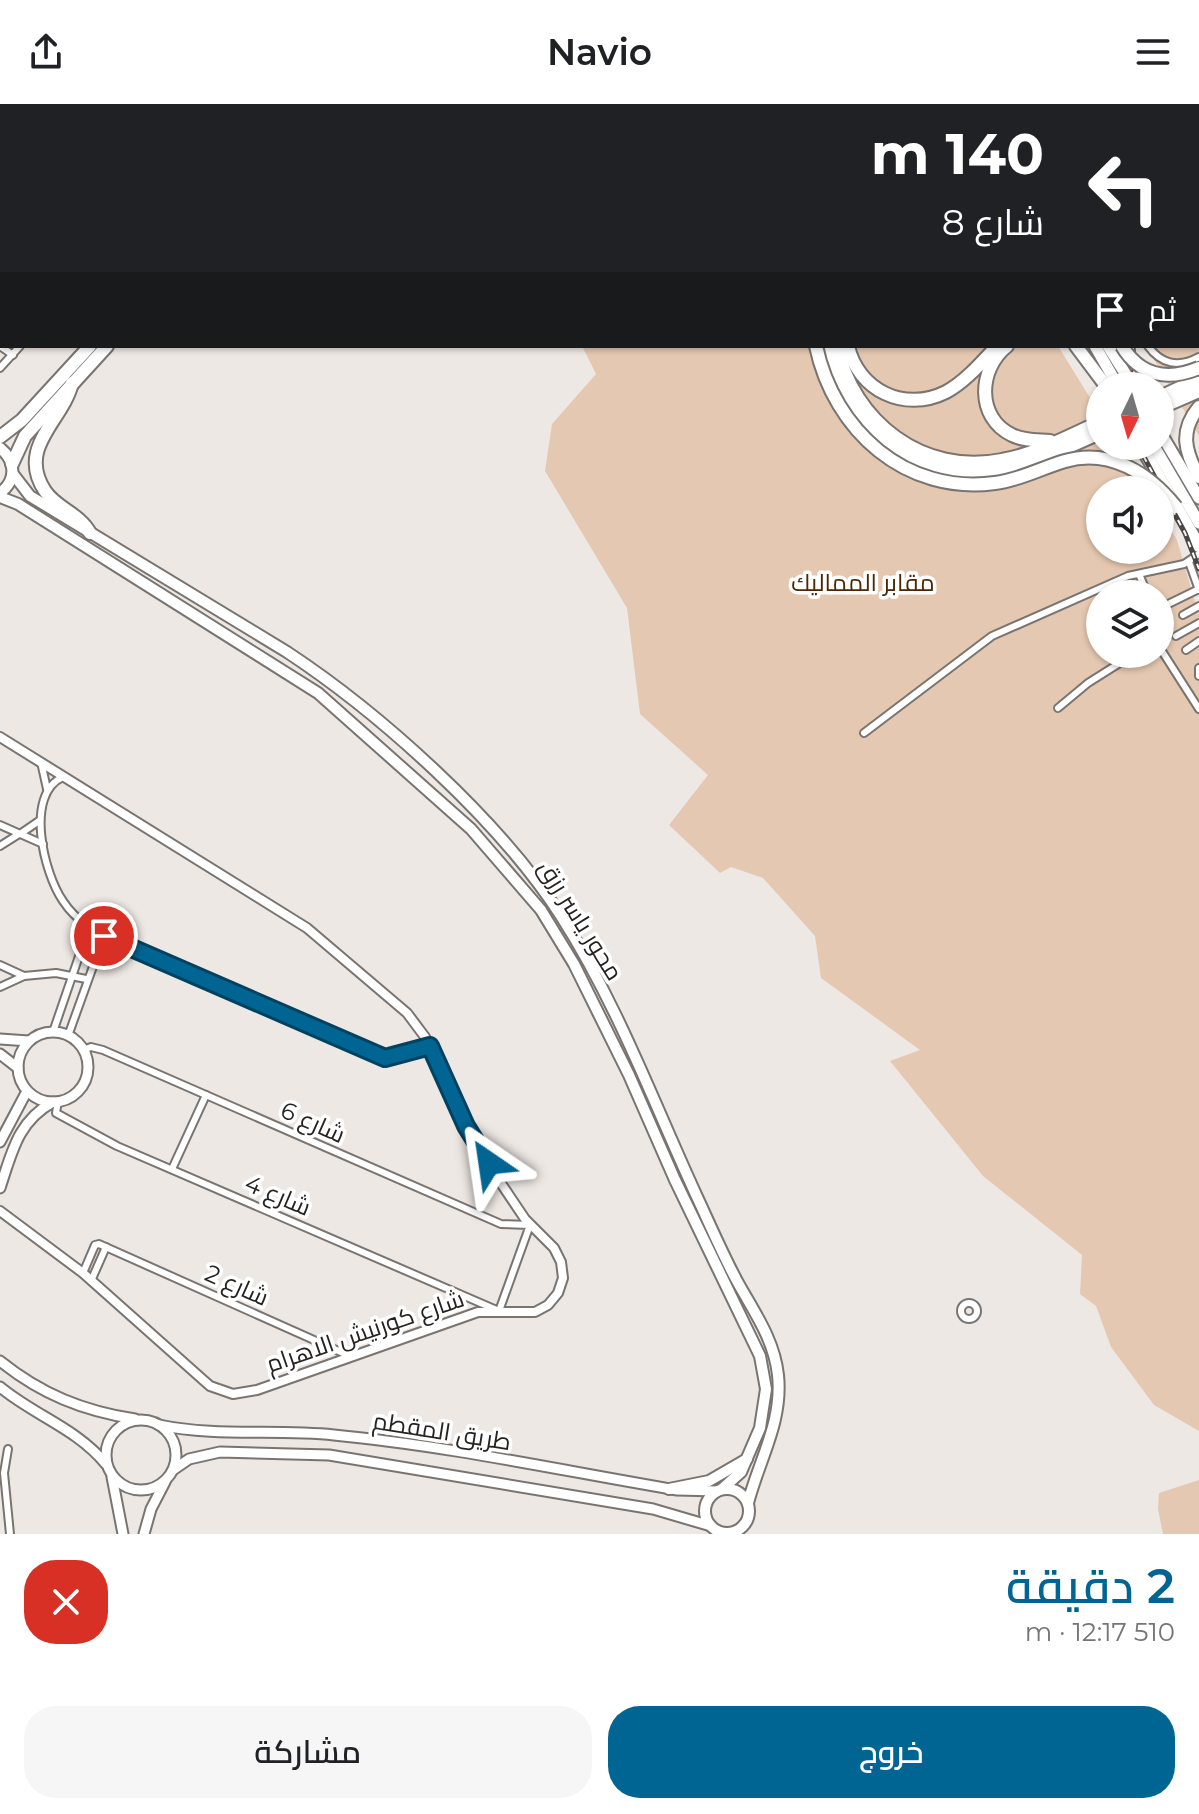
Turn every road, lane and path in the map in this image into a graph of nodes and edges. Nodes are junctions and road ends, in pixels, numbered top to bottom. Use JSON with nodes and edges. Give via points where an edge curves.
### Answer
{"nodes":[{"id":1,"x":3,"y":348,"type":"edge"},
{"id":2,"x":18,"y":348,"type":"edge"},
{"id":3,"x":88,"y":348,"type":"edge"},
{"id":4,"x":105,"y":348,"type":"edge"},
{"id":5,"x":817,"y":348,"type":"edge"},
{"id":6,"x":828,"y":348,"type":"edge"},
{"id":7,"x":838,"y":348,"type":"edge"},
{"id":8,"x":849,"y":348,"type":"edge"},
{"id":9,"x":995,"y":348,"type":"edge"},
{"id":10,"x":1005,"y":348,"type":"edge"},
{"id":11,"x":1078,"y":348,"type":"edge"},
{"id":12,"x":1096,"y":348,"type":"edge"},
{"id":13,"x":1109,"y":348,"type":"edge"},
{"id":14,"x":1124,"y":348,"type":"edge"},
{"id":15,"x":1151,"y":348,"type":"edge"},
{"id":16,"x":13,"y":355,"type":"junction"},
{"id":17,"x":1199,"y":357,"type":"edge"},
{"id":18,"x":0,"y":368,"type":"edge"},
{"id":19,"x":1199,"y":368,"type":"edge"},
{"id":20,"x":1096,"y":372,"type":"edge"},
{"id":21,"x":1110,"y":372,"type":"edge"},
{"id":22,"x":1124,"y":372,"type":"edge"},
{"id":23,"x":1199,"y":379,"type":"edge"},
{"id":24,"x":72,"y":383,"type":"junction"},
{"id":25,"x":1190,"y":391,"type":"edge"},
{"id":26,"x":1199,"y":407,"type":"edge"},
{"id":27,"x":1086,"y":428,"type":"edge"},
{"id":28,"x":0,"y":437,"type":"edge"},
{"id":29,"x":1086,"y":439,"type":"edge"},
{"id":30,"x":1057,"y":441,"type":"junction"},
{"id":31,"x":0,"y":448,"type":"edge"},
{"id":32,"x":1174,"y":456,"type":"edge"},
{"id":33,"x":1149,"y":460,"type":"edge"},
{"id":34,"x":1162,"y":460,"type":"edge"},
{"id":35,"x":12,"y":469,"type":"junction"},
{"id":36,"x":1199,"y":477,"type":"edge"},
{"id":37,"x":0,"y":495,"type":"edge"},
{"id":38,"x":1199,"y":498,"type":"edge"},
{"id":39,"x":1176,"y":507,"type":"junction"},
{"id":40,"x":1199,"y":523,"type":"edge"},
{"id":41,"x":90,"y":533,"type":"junction"},
{"id":42,"x":1199,"y":546,"type":"edge"},
{"id":43,"x":1199,"y":554,"type":"edge"},
{"id":44,"x":1189,"y":562,"type":"junction"},
{"id":45,"x":1139,"y":574,"type":"junction"},
{"id":46,"x":1142,"y":580,"type":"edge"},
{"id":47,"x":1199,"y":590,"type":"edge"},
{"id":48,"x":1174,"y":602,"type":"edge"},
{"id":49,"x":1199,"y":606,"type":"edge"},
{"id":50,"x":1183,"y":615,"type":"dead end"},
{"id":51,"x":1199,"y":623,"type":"edge"},
{"id":52,"x":1176,"y":636,"type":"dead end"},
{"id":53,"x":1199,"y":641,"type":"edge"},
{"id":54,"x":1186,"y":650,"type":"dead end"},
{"id":55,"x":1112,"y":668,"type":"edge"},
{"id":56,"x":1173,"y":668,"type":"edge"},
{"id":57,"x":1199,"y":668,"type":"edge"},
{"id":58,"x":1199,"y":676,"type":"edge"},
{"id":59,"x":1198,"y":705,"type":"edge"},
{"id":60,"x":1058,"y":708,"type":"dead end"},
{"id":61,"x":864,"y":733,"type":"dead end"},
{"id":62,"x":0,"y":737,"type":"edge"},
{"id":63,"x":41,"y":762,"type":"junction"},
{"id":64,"x":64,"y":777,"type":"junction"},
{"id":65,"x":47,"y":793,"type":"junction"},
{"id":66,"x":39,"y":821,"type":"junction"},
{"id":67,"x":0,"y":827,"type":"edge"},
{"id":68,"x":20,"y":834,"type":"junction"},
{"id":69,"x":43,"y":844,"type":"junction"},
{"id":70,"x":0,"y":846,"type":"edge"},
{"id":71,"x":89,"y":927,"type":"junction"},
{"id":72,"x":104,"y":936,"type":"junction"},
{"id":73,"x":0,"y":965,"type":"edge"},
{"id":74,"x":70,"y":975,"type":"junction"},
{"id":75,"x":24,"y":976,"type":"junction"},
{"id":76,"x":86,"y":979,"type":"junction"},
{"id":77,"x":0,"y":987,"type":"edge"},
{"id":78,"x":53,"y":1032,"type":"junction"},
{"id":79,"x":68,"y":1036,"type":"junction"},
{"id":80,"x":0,"y":1039,"type":"edge"},
{"id":81,"x":29,"y":1041,"type":"junction"},
{"id":82,"x":430,"y":1046,"type":"junction"},
{"id":83,"x":83,"y":1050,"type":"junction"},
{"id":84,"x":0,"y":1054,"type":"edge"},
{"id":85,"x":18,"y":1068,"type":"junction"},
{"id":86,"x":27,"y":1091,"type":"junction"},
{"id":87,"x":206,"y":1095,"type":"junction"},
{"id":88,"x":56,"y":1102,"type":"junction"},
{"id":89,"x":0,"y":1142,"type":"edge"},
{"id":90,"x":172,"y":1169,"type":"junction"},
{"id":91,"x":0,"y":1188,"type":"edge"},
{"id":92,"x":0,"y":1211,"type":"edge"},
{"id":93,"x":530,"y":1225,"type":"junction"},
{"id":94,"x":106,"y":1247,"type":"junction"},
{"id":95,"x":83,"y":1273,"type":"junction"},
{"id":96,"x":91,"y":1281,"type":"junction"},
{"id":97,"x":499,"y":1311,"type":"junction"},
{"id":98,"x":352,"y":1357,"type":"junction"},
{"id":99,"x":0,"y":1361,"type":"edge"},
{"id":100,"x":0,"y":1387,"type":"edge"},
{"id":101,"x":139,"y":1420,"type":"junction"},
{"id":102,"x":159,"y":1425,"type":"junction"},
{"id":103,"x":8,"y":1449,"type":"dead end"},
{"id":104,"x":749,"y":1457,"type":"junction"},
{"id":105,"x":109,"y":1469,"type":"junction"},
{"id":106,"x":173,"y":1470,"type":"junction"},
{"id":107,"x":2,"y":1473,"type":"edge"},
{"id":108,"x":166,"y":1480,"type":"junction"},
{"id":109,"x":669,"y":1489,"type":"junction"},
{"id":110,"x":720,"y":1490,"type":"junction"},
{"id":111,"x":748,"y":1503,"type":"junction"},
{"id":112,"x":746,"y":1521,"type":"junction"},
{"id":113,"x":715,"y":1529,"type":"edge"},
{"id":114,"x":10,"y":1534,"type":"edge"},
{"id":115,"x":123,"y":1534,"type":"edge"},
{"id":116,"x":144,"y":1534,"type":"edge"},
{"id":117,"x":744,"y":1534,"type":"edge"}],
"edges":[{"from":1,"to":16,"type":"street"},
{"from":2,"to":16,"type":"street"},
{"from":3,"to":28,"type":"highway"},
{"from":4,"to":24,"type":"highway"},
{"from":5,"to":39,"type":"highway","bridge":true,"via":[[826,383],[850,424],[874,448],[911,471],[946,482],[983,484],[1074,459],[1098,458],[1139,472]]},
{"from":6,"to":29,"type":"highway","via":[[835,377],[853,410],[880,439],[915,461],[984,473],[1014,468]]},
{"from":7,"to":30,"type":"highway","via":[[862,405],[891,435],[919,452],[985,463]]},
{"from":8,"to":9,"type":"highway","via":[[854,365],[873,387],[909,400],[948,391]]},
{"from":10,"to":30,"type":"highway","via":[[986,379],[990,413],[1013,436]]},
{"from":11,"to":20,"type":"highway"},
{"from":12,"to":21,"type":"highway"},
{"from":13,"to":22,"type":"highway"},
{"from":14,"to":19,"type":"highway","bridge":true,"via":[[1141,368],[1160,376]]},
{"from":15,"to":17,"type":"street","via":[[1169,362]]},
{"from":16,"to":18,"type":"street"},
{"from":23,"to":25,"type":"highway"},
{"from":24,"to":35,"type":"highway","via":[[25,436]]},
{"from":24,"to":41,"type":"highway","via":[[62,409],[40,438],[36,462],[46,492]]},
{"from":26,"to":36,"type":"highway","via":[[1188,423],[1185,443]]},
{"from":27,"to":30,"type":"highway"},
{"from":31,"to":35,"type":"main road","name":"محور ياسر رزق"},
{"from":32,"to":38,"type":"highway"},
{"from":33,"to":39,"type":"highway","bridge":true},
{"from":34,"to":40,"type":"highway"},
{"from":35,"to":37,"type":"main road"},
{"from":35,"to":41,"type":"main road","name":"محور ياسر رزق","via":[[25,491]]},
{"from":37,"to":104,"type":"main road","name":"محور ياسر رزق","via":[[318,693],[471,829],[528,893],[574,964],[756,1345],[765,1401]]},
{"from":39,"to":42,"type":"highway"},
{"from":41,"to":111,"type":"main road","name":"محور ياسر رزق","via":[[326,680],[480,817],[547,895],[642,1068],[723,1253],[774,1351],[777,1414]]},
{"from":43,"to":44,"type":"street"},
{"from":44,"to":45,"type":"street"},
{"from":44,"to":47,"type":"street"},
{"from":45,"to":46,"type":"street"},
{"from":45,"to":61,"type":"street","via":[[992,636]]},
{"from":47,"to":48,"type":"street"},
{"from":49,"to":50,"type":"street"},
{"from":51,"to":52,"type":"street"},
{"from":53,"to":54,"type":"street"},
{"from":55,"to":60,"type":"street"},
{"from":56,"to":59,"type":"street"},
{"from":57,"to":58,"type":"street"},
{"from":62,"to":63,"type":"street","name":"شارع كورنيش الاهرام"},
{"from":63,"to":64,"type":"street","name":"شارع كورنيش الاهرام"},
{"from":63,"to":65,"type":"street"},
{"from":64,"to":65,"type":"street"},
{"from":64,"to":82,"type":"street","name":"شارع كورنيش الاهرام","via":[[319,937],[407,1013]]},
{"from":65,"to":66,"type":"street"},
{"from":66,"to":68,"type":"street"},
{"from":66,"to":69,"type":"street"},
{"from":67,"to":68,"type":"street"},
{"from":67,"to":70,"type":"street"},
{"from":68,"to":69,"type":"street"},
{"from":68,"to":70,"type":"street"},
{"from":69,"to":71,"type":"street","via":[[62,900]]},
{"from":71,"to":72,"type":"street"},
{"from":71,"to":74,"type":"street"},
{"from":72,"to":76,"type":"street"},
{"from":72,"to":82,"type":"street","via":[[385,1058]]},
{"from":73,"to":75,"type":"street"},
{"from":74,"to":75,"type":"street"},
{"from":74,"to":76,"type":"street"},
{"from":74,"to":78,"type":"street"},
{"from":75,"to":77,"type":"street"},
{"from":76,"to":79,"type":"street"},
{"from":78,"to":79,"type":"main road"},
{"from":78,"to":81,"type":"main road"},
{"from":79,"to":83,"type":"main road"},
{"from":80,"to":81,"type":"main road"},
{"from":81,"to":85,"type":"main road"},
{"from":82,"to":93,"type":"street","name":"شارع كورنيش الاهرام","via":[[471,1136]]},
{"from":83,"to":87,"type":"street","name":"شارع 6","via":[[97,1048]]},
{"from":83,"to":88,"type":"main road","via":[[88,1063],[84,1082],[71,1097]]},
{"from":84,"to":85,"type":"main road"},
{"from":85,"to":86,"type":"main road"},
{"from":86,"to":88,"type":"main road"},
{"from":86,"to":89,"type":"main road"},
{"from":87,"to":90,"type":"street"},
{"from":87,"to":93,"type":"street","name":"شارع 6","via":[[501,1224]]},
{"from":88,"to":90,"type":"street","name":"شارع 4","via":[[56,1113],[65,1119]]},
{"from":88,"to":91,"type":"main road","via":[[21,1128]]},
{"from":90,"to":97,"type":"street","name":"شارع 4"},
{"from":92,"to":95,"type":"street","name":"شارع كورنيش الاهرام"},
{"from":93,"to":97,"type":"street"},
{"from":93,"to":97,"type":"street","name":"شارع كورنيش الاهرام","via":[[558,1255],[561,1285],[548,1305],[535,1312]]},
{"from":94,"to":95,"type":"street","via":[[95,1245]]},
{"from":94,"to":96,"type":"street"},
{"from":94,"to":98,"type":"street","name":"شارع 2"},
{"from":95,"to":96,"type":"street","name":"شارع كورنيش الاهرام"},
{"from":96,"to":98,"type":"street","name":"شارع كورنيش الاهرام","via":[[204,1381],[225,1392],[249,1393]]},
{"from":97,"to":98,"type":"street","name":"شارع كورنيش الاهرام","via":[[478,1312]]},
{"from":99,"to":101,"type":"main road","via":[[57,1399]]},
{"from":100,"to":105,"type":"main road","via":[[80,1436]]},
{"from":101,"to":102,"type":"main road"},
{"from":101,"to":105,"type":"main road","via":[[112,1435],[107,1444]]},
{"from":102,"to":106,"type":"main road","via":[[176,1450]]},
{"from":102,"to":109,"type":"main road","name":"طريق المقطم","via":[[367,1439]]},
{"from":103,"to":107,"type":"street"},
{"from":104,"to":109,"type":"main road","via":[[709,1481]]},
{"from":104,"to":110,"type":"main road","name":"محور ياسر رزق"},
{"from":105,"to":108,"type":"main road","via":[[133,1490],[151,1489]]},
{"from":105,"to":115,"type":"main road"},
{"from":106,"to":108,"type":"main road"},
{"from":106,"to":113,"type":"main road","name":"طريق المقطم","via":[[189,1459],[220,1452],[329,1455],[665,1511]]},
{"from":107,"to":114,"type":"street"},
{"from":108,"to":116,"type":"main road"},
{"from":109,"to":110,"type":"main road","name":"طريق المقطم"},
{"from":110,"to":111,"type":"main road","via":[[740,1493]]},
{"from":110,"to":113,"type":"main road","via":[[705,1507]]},
{"from":111,"to":112,"type":"main road"},
{"from":112,"to":113,"type":"main road","via":[[732,1532]]},
{"from":112,"to":117,"type":"main road"}]}
